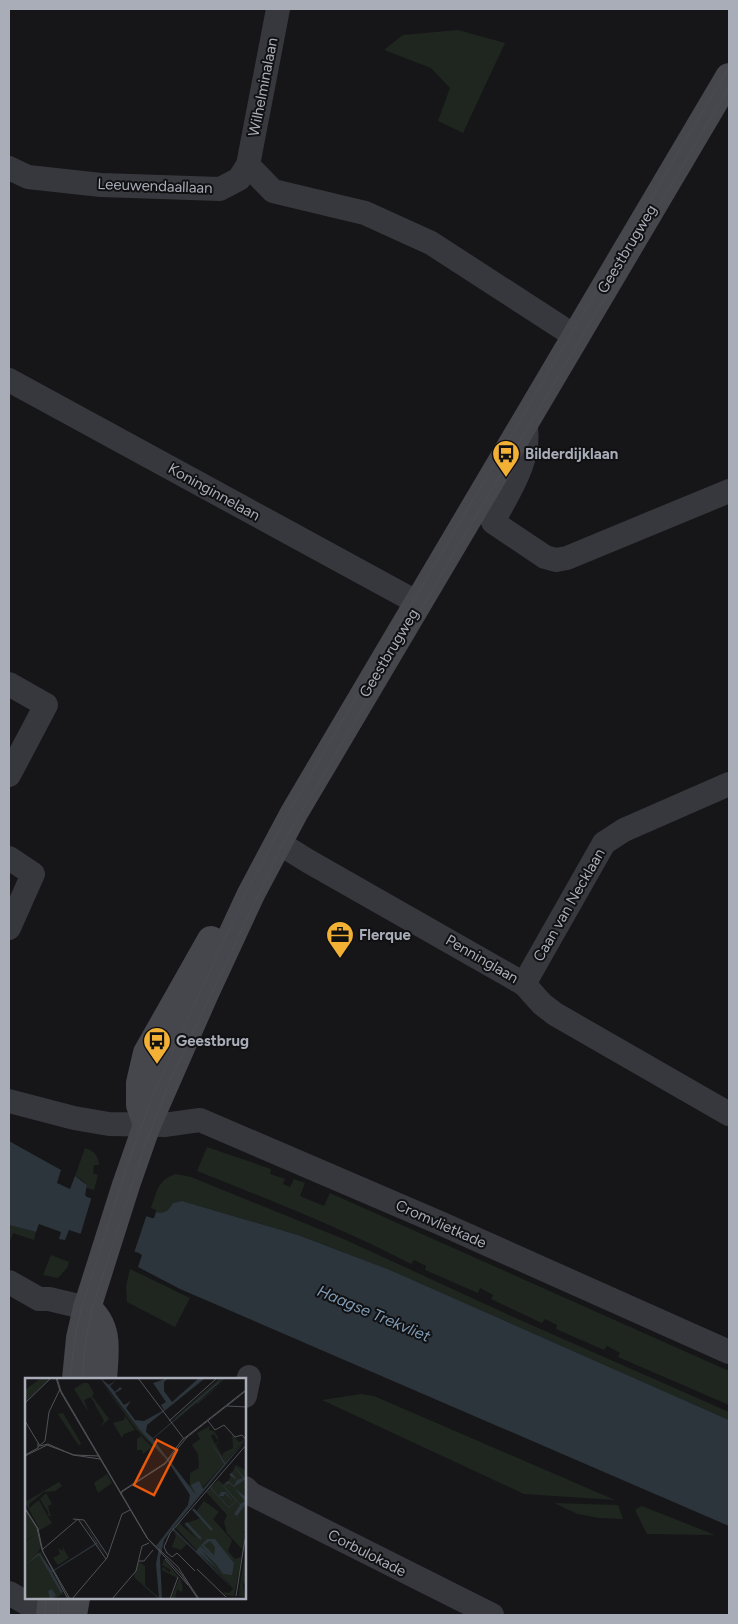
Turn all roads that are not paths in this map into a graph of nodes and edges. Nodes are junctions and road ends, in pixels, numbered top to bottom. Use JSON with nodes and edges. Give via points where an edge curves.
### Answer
{"nodes":[{"id":1,"x":278,"y":9,"type":"edge"},
{"id":2,"x":729,"y":77,"type":"edge"},
{"id":3,"x":248,"y":165,"type":"junction"},
{"id":4,"x":9,"y":168,"type":"edge"},
{"id":5,"x":576,"y":337,"type":"junction"},
{"id":6,"x":9,"y":380,"type":"edge"},
{"id":7,"x":525,"y":422,"type":"junction"},
{"id":8,"x":729,"y":491,"type":"edge"},
{"id":9,"x":418,"y":603,"type":"junction"},
{"id":10,"x":9,"y":684,"type":"edge"},
{"id":11,"x":9,"y":775,"type":"edge"},
{"id":12,"x":729,"y":784,"type":"edge"},
{"id":13,"x":279,"y":843,"type":"junction"},
{"id":14,"x":9,"y":858,"type":"edge"},
{"id":15,"x":9,"y":928,"type":"edge"},
{"id":16,"x":524,"y":984,"type":"junction"},
{"id":17,"x":9,"y":1101,"type":"edge"},
{"id":18,"x":729,"y":1114,"type":"edge"},
{"id":19,"x":147,"y":1124,"type":"junction"},
{"id":20,"x":9,"y":1282,"type":"edge"},
{"id":21,"x":87,"y":1308,"type":"junction"},
{"id":22,"x":729,"y":1352,"type":"edge"},
{"id":23,"x":76,"y":1378,"type":"edge"},
{"id":24,"x":103,"y":1378,"type":"edge"},
{"id":25,"x":246,"y":1489,"type":"edge"},
{"id":26,"x":9,"y":1593,"type":"edge"},
{"id":27,"x":52,"y":1599,"type":"edge"},
{"id":28,"x":76,"y":1599,"type":"edge"},
{"id":29,"x":49,"y":1615,"type":"edge"},
{"id":30,"x":72,"y":1615,"type":"edge"},
{"id":31,"x":492,"y":1615,"type":"edge"}],
"edges":[{"from":1,"to":3,"type":"street","name":"Wilhelminalaan"},
{"from":2,"to":5,"type":"street","name":"Geestbrugweg"},
{"from":3,"to":4,"type":"street","name":"Leeuwendaallaan","via":[[239,179],[220,189],[101,185],[28,177]]},
{"from":3,"to":5,"type":"street","via":[[273,191],[365,213],[430,243]]},
{"from":5,"to":7,"type":"street","name":"Geestbrugweg"},
{"from":6,"to":9,"type":"street","name":"Koninginnelaan"},
{"from":7,"to":8,"type":"street","via":[[527,445],[522,464],[493,522],[544,557],[567,558]]},
{"from":7,"to":9,"type":"street","name":"Geestbrugweg"},
{"from":9,"to":13,"type":"street","name":"Geestbrugweg"},
{"from":10,"to":11,"type":"street","via":[[46,704]]},
{"from":12,"to":16,"type":"street","name":"Caan van Necklaan","via":[[604,842]]},
{"from":13,"to":16,"type":"street","name":"Penninglaan"},
{"from":13,"to":19,"type":"street","name":"Geestbrugweg","via":[[256,886],[219,926],[147,1053],[140,1083],[140,1105]]},
{"from":14,"to":15,"type":"street","via":[[33,874]]},
{"from":16,"to":18,"type":"street","name":"Penninglaan","via":[[555,1014]]},
{"from":17,"to":19,"type":"street","name":"Cromvlietkade","via":[[108,1124]]},
{"from":19,"to":21,"type":"street"},
{"from":19,"to":22,"type":"street","name":"Cromvlietkade","via":[[200,1120]]},
{"from":20,"to":21,"type":"street","via":[[39,1299]]},
{"from":21,"to":23,"type":"street"},
{"from":21,"to":24,"type":"street","via":[[102,1327]]},
{"from":25,"to":31,"type":"street","name":"Corbulokade"},
{"from":26,"to":29,"type":"street"},
{"from":27,"to":29,"type":"street"},
{"from":28,"to":30,"type":"street"}]}
